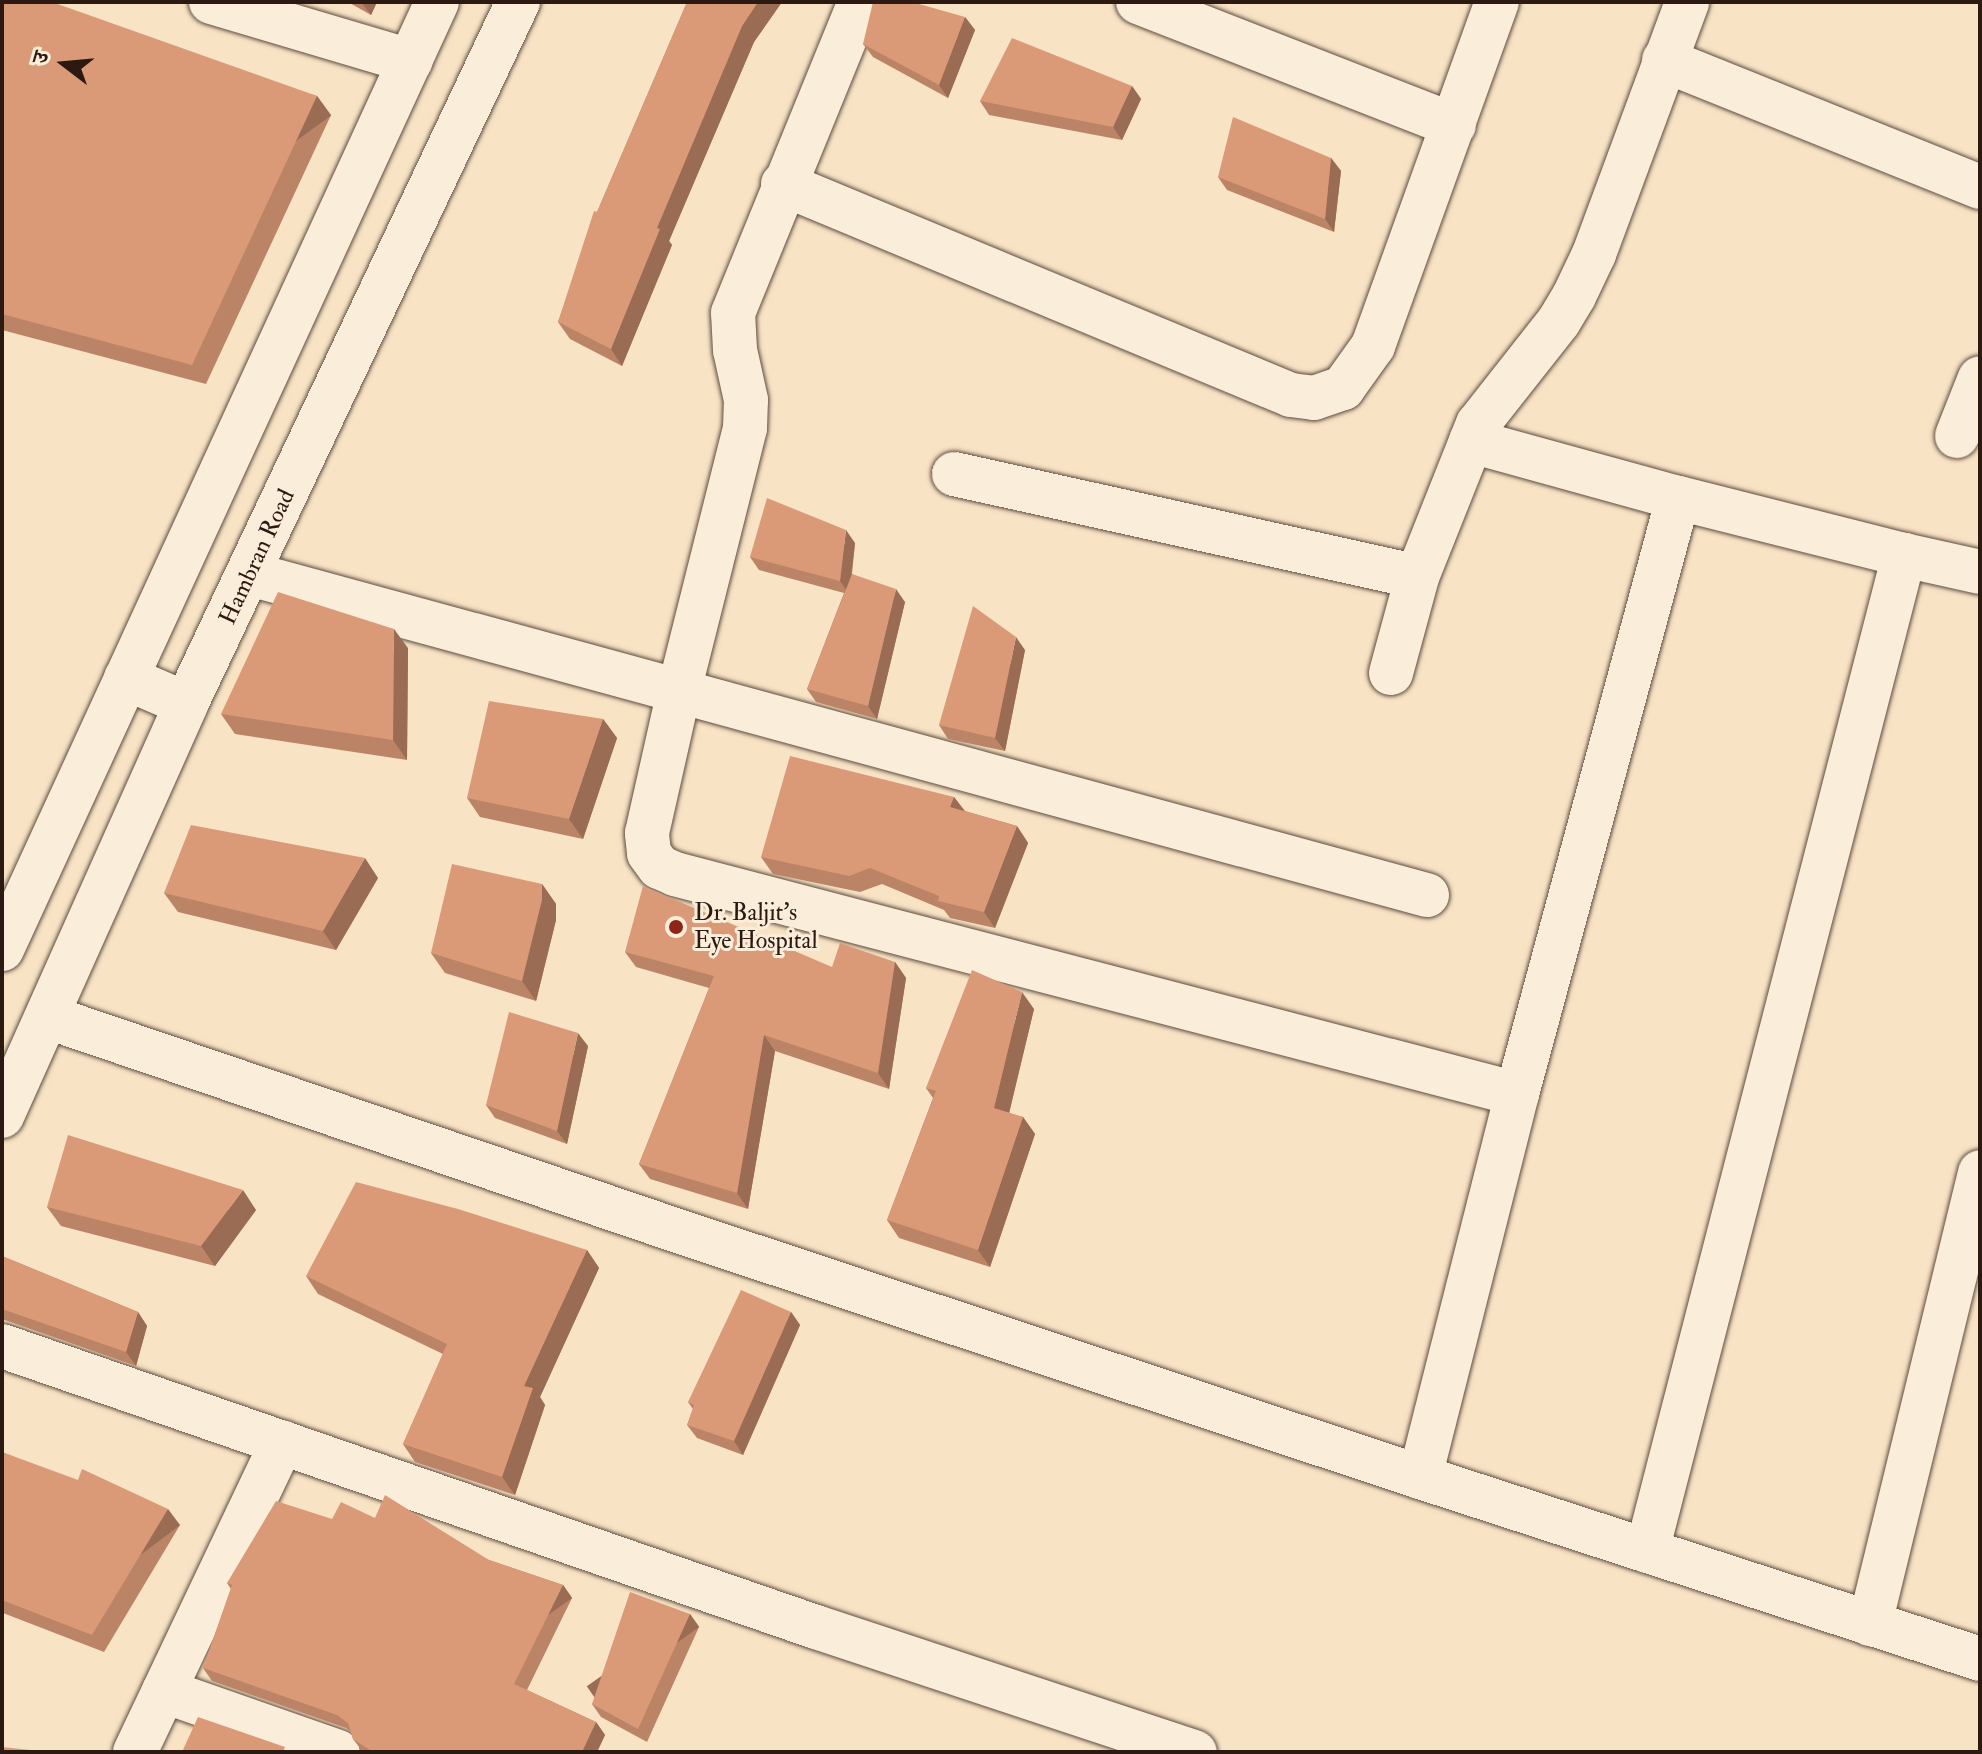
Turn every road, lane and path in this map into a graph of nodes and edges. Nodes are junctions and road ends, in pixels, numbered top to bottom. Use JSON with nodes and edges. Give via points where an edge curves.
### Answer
{"nodes":[{"id":1,"x":211,"y":2,"type":"edge"},
{"id":2,"x":437,"y":2,"type":"edge"},
{"id":3,"x":518,"y":2,"type":"edge"},
{"id":4,"x":860,"y":2,"type":"edge"},
{"id":5,"x":1138,"y":2,"type":"edge"},
{"id":6,"x":1497,"y":2,"type":"edge"},
{"id":7,"x":1687,"y":2,"type":"edge"},
{"id":8,"x":1192,"y":12,"type":"edge"},
{"id":9,"x":1664,"y":60,"type":"junction"},
{"id":10,"x":410,"y":61,"type":"junction"},
{"id":11,"x":1454,"y":125,"type":"junction"},
{"id":12,"x":783,"y":184,"type":"junction"},
{"id":13,"x":1980,"y":187,"type":"edge"},
{"id":14,"x":1980,"y":378,"type":"edge"},
{"id":15,"x":1957,"y":436,"type":"dead end"},
{"id":16,"x":1471,"y":441,"type":"junction"},
{"id":17,"x":954,"y":474,"type":"dead end"},
{"id":18,"x":1678,"y":498,"type":"junction"},
{"id":19,"x":1904,"y":555,"type":"junction"},
{"id":20,"x":1980,"y":572,"type":"edge"},
{"id":21,"x":250,"y":574,"type":"junction"},
{"id":22,"x":1417,"y":577,"type":"junction"},
{"id":23,"x":1391,"y":673,"type":"dead end"},
{"id":24,"x":126,"y":678,"type":"junction"},
{"id":25,"x":679,"y":691,"type":"junction"},
{"id":26,"x":186,"y":704,"type":"junction"},
{"id":27,"x":1427,"y":895,"type":"dead end"},
{"id":28,"x":2,"y":949,"type":"edge"},
{"id":29,"x":48,"y":1017,"type":"junction"},
{"id":30,"x":1517,"y":1094,"type":"junction"},
{"id":31,"x":2,"y":1116,"type":"edge"},
{"id":32,"x":1980,"y":1172,"type":"edge"},
{"id":33,"x":2,"y":1346,"type":"edge"},
{"id":34,"x":282,"y":1442,"type":"junction"},
{"id":35,"x":1420,"y":1477,"type":"junction"},
{"id":36,"x":1647,"y":1551,"type":"junction"},
{"id":37,"x":1870,"y":1624,"type":"junction"},
{"id":38,"x":1980,"y":1659,"type":"edge"},
{"id":39,"x":164,"y":1691,"type":"junction"},
{"id":40,"x":135,"y":1752,"type":"edge"},
{"id":41,"x":338,"y":1752,"type":"edge"},
{"id":42,"x":1195,"y":1752,"type":"edge"}],
"edges":[{"from":1,"to":10,"type":"street"},
{"from":2,"to":10,"type":"street"},
{"from":3,"to":21,"type":"street","name":"Hambran Road"},
{"from":4,"to":12,"type":"street"},
{"from":5,"to":8,"type":"street"},
{"from":6,"to":11,"type":"street"},
{"from":7,"to":9,"type":"street"},
{"from":8,"to":11,"type":"street"},
{"from":9,"to":13,"type":"street"},
{"from":9,"to":16,"type":"street","via":[[1574,296],[1493,403]]},
{"from":10,"to":24,"type":"street"},
{"from":11,"to":12,"type":"street","via":[[1373,346],[1343,388],[1314,398],[1291,395]]},
{"from":12,"to":25,"type":"street","via":[[733,313],[745,428]]},
{"from":14,"to":15,"type":"street"},
{"from":16,"to":18,"type":"street"},
{"from":16,"to":22,"type":"street"},
{"from":17,"to":22,"type":"street"},
{"from":18,"to":19,"type":"street"},
{"from":18,"to":30,"type":"street"},
{"from":19,"to":20,"type":"street"},
{"from":19,"to":36,"type":"street"},
{"from":21,"to":25,"type":"street"},
{"from":21,"to":26,"type":"street","name":"Hambran Road"},
{"from":22,"to":23,"type":"street"},
{"from":24,"to":26,"type":"street"},
{"from":24,"to":28,"type":"street"},
{"from":25,"to":27,"type":"street"},
{"from":25,"to":30,"type":"street","via":[[647,833],[649,853],[659,867]]},
{"from":26,"to":29,"type":"street","name":"Hambran Road"},
{"from":29,"to":31,"type":"street","name":"Hambran Road"},
{"from":29,"to":35,"type":"street"},
{"from":30,"to":35,"type":"street"},
{"from":32,"to":37,"type":"street"},
{"from":33,"to":34,"type":"street"},
{"from":34,"to":39,"type":"street"},
{"from":34,"to":42,"type":"street"},
{"from":35,"to":36,"type":"street"},
{"from":36,"to":37,"type":"street"},
{"from":37,"to":38,"type":"street"},
{"from":39,"to":40,"type":"street"},
{"from":39,"to":41,"type":"street"}]}
